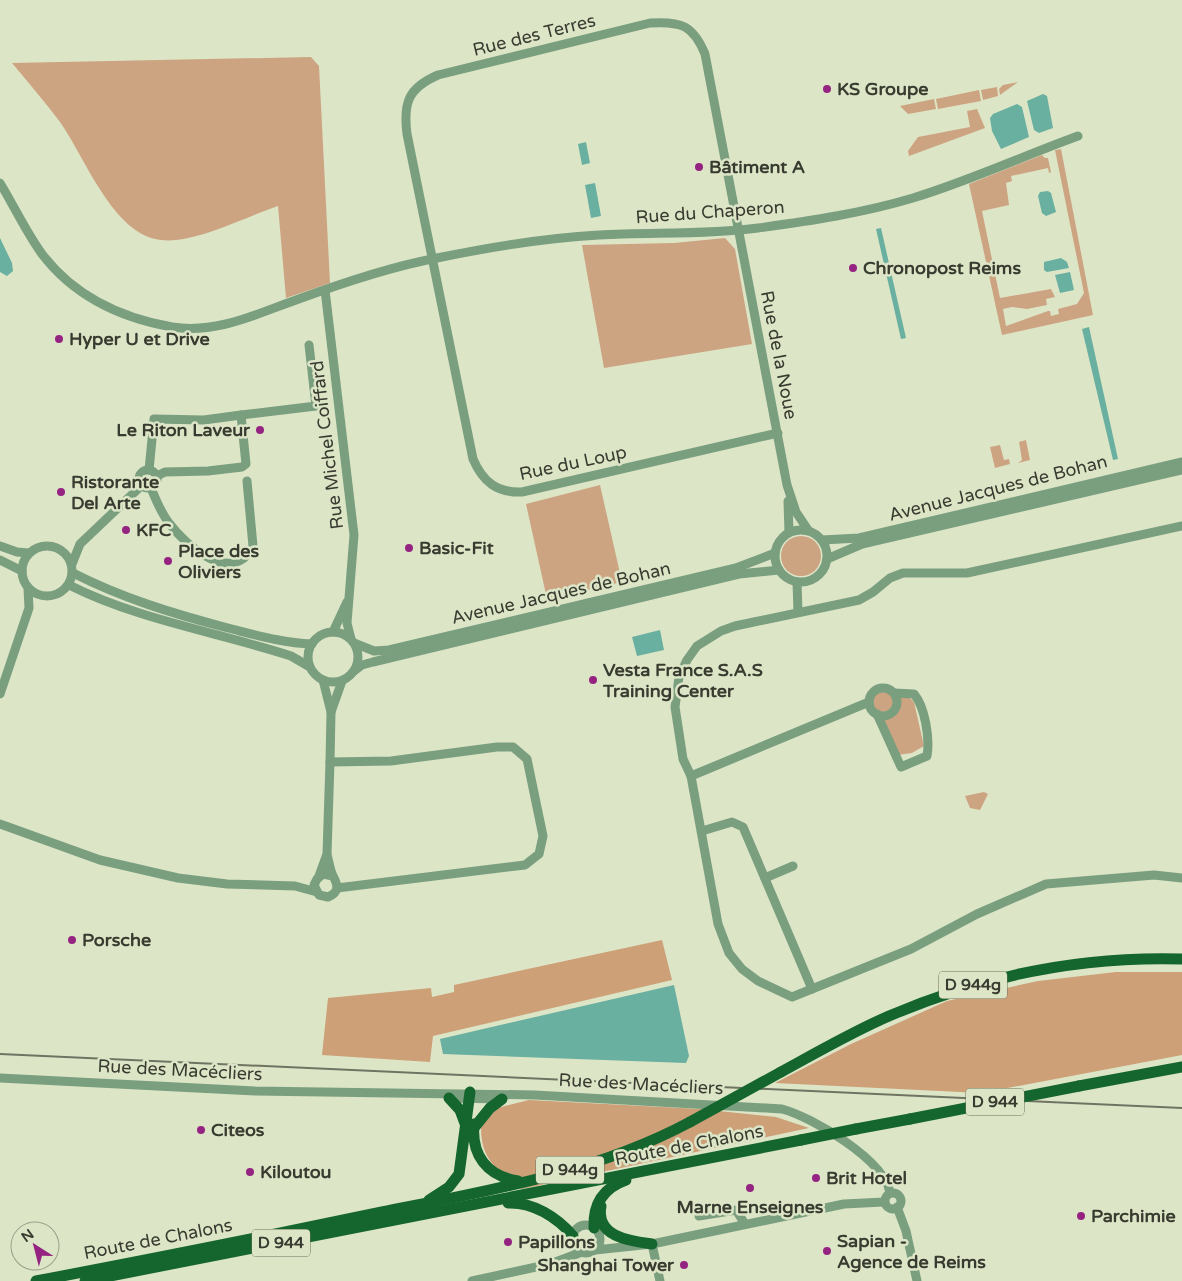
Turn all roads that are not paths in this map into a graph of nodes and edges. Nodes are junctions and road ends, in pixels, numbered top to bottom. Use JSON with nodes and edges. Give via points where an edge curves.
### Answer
{"nodes":[{"id":1,"x":1078,"y":136,"type":"dead end"},
{"id":2,"x":0,"y":183,"type":"edge"},
{"id":3,"x":739,"y":230,"type":"junction"},
{"id":4,"x":434,"y":258,"type":"junction"},
{"id":5,"x":325,"y":290,"type":"junction"},
{"id":6,"x":309,"y":345,"type":"dead end"},
{"id":7,"x":241,"y":415,"type":"junction"},
{"id":8,"x":778,"y":433,"type":"junction"},
{"id":9,"x":1182,"y":462,"type":"edge"},
{"id":10,"x":1182,"y":470,"type":"edge"},
{"id":11,"x":153,"y":473,"type":"junction"},
{"id":12,"x":247,"y":481,"type":"dead end"},
{"id":13,"x":788,"y":485,"type":"junction"},
{"id":14,"x":141,"y":486,"type":"junction"},
{"id":15,"x":151,"y":488,"type":"junction"},
{"id":16,"x":1182,"y":526,"type":"edge"},
{"id":17,"x":808,"y":530,"type":"junction"},
{"id":18,"x":790,"y":532,"type":"junction"},
{"id":19,"x":822,"y":540,"type":"junction"},
{"id":20,"x":80,"y":544,"type":"junction"},
{"id":21,"x":0,"y":546,"type":"edge"},
{"id":22,"x":61,"y":550,"type":"junction"},
{"id":23,"x":30,"y":553,"type":"junction"},
{"id":24,"x":775,"y":553,"type":"junction"},
{"id":25,"x":827,"y":559,"type":"junction"},
{"id":26,"x":0,"y":560,"type":"edge"},
{"id":27,"x":72,"y":568,"type":"junction"},
{"id":28,"x":779,"y":570,"type":"junction"},
{"id":29,"x":22,"y":571,"type":"junction"},
{"id":30,"x":797,"y":582,"type":"junction"},
{"id":31,"x":69,"y":585,"type":"junction"},
{"id":32,"x":28,"y":588,"type":"junction"},
{"id":33,"x":349,"y":597,"type":"junction"},
{"id":34,"x":798,"y":612,"type":"junction"},
{"id":35,"x":333,"y":632,"type":"junction"},
{"id":36,"x":352,"y":641,"type":"junction"},
{"id":37,"x":312,"y":644,"type":"junction"},
{"id":38,"x":310,"y":667,"type":"junction"},
{"id":39,"x":354,"y":671,"type":"junction"},
{"id":40,"x":323,"y":680,"type":"junction"},
{"id":41,"x":342,"y":681,"type":"junction"},
{"id":42,"x":894,"y":693,"type":"junction"},
{"id":43,"x":0,"y":694,"type":"edge"},
{"id":44,"x":869,"y":702,"type":"junction"},
{"id":45,"x":331,"y":712,"type":"junction"},
{"id":46,"x":877,"y":714,"type":"junction"},
{"id":47,"x":330,"y":762,"type":"junction"},
{"id":48,"x":691,"y":776,"type":"junction"},
{"id":49,"x":0,"y":824,"type":"edge"},
{"id":50,"x":702,"y":831,"type":"junction"},
{"id":51,"x":327,"y":854,"type":"junction"},
{"id":52,"x":793,"y":866,"type":"dead end"},
{"id":53,"x":319,"y":876,"type":"junction"},
{"id":54,"x":333,"y":876,"type":"junction"},
{"id":55,"x":765,"y":878,"type":"junction"},
{"id":56,"x":1182,"y":878,"type":"edge"},
{"id":57,"x":337,"y":888,"type":"junction"},
{"id":58,"x":317,"y":892,"type":"junction"},
{"id":59,"x":1182,"y":959,"type":"edge"},
{"id":60,"x":812,"y":989,"type":"junction"},
{"id":61,"x":1182,"y":1067,"type":"edge"},
{"id":62,"x":0,"y":1078,"type":"edge"},
{"id":63,"x":357,"y":1093,"type":"junction"},
{"id":64,"x":535,"y":1095,"type":"junction"},
{"id":65,"x":472,"y":1096,"type":"junction"},
{"id":66,"x":450,"y":1098,"type":"junction"},
{"id":67,"x":502,"y":1099,"type":"junction"},
{"id":68,"x":470,"y":1128,"type":"junction"},
{"id":69,"x":713,"y":1158,"type":"junction"},
{"id":70,"x":524,"y":1182,"type":"junction"},
{"id":71,"x":608,"y":1190,"type":"junction"},
{"id":72,"x":890,"y":1193,"type":"junction"},
{"id":73,"x":884,"y":1202,"type":"junction"},
{"id":74,"x":420,"y":1204,"type":"junction"},
{"id":75,"x":476,"y":1204,"type":"junction"},
{"id":76,"x":897,"y":1207,"type":"junction"},
{"id":77,"x":699,"y":1216,"type":"dead end"},
{"id":78,"x":745,"y":1224,"type":"junction"},
{"id":79,"x":596,"y":1231,"type":"junction"},
{"id":80,"x":573,"y":1239,"type":"junction"},
{"id":81,"x":652,"y":1244,"type":"junction"},
{"id":82,"x":625,"y":1248,"type":"junction"},
{"id":83,"x":595,"y":1250,"type":"junction"},
{"id":84,"x":582,"y":1252,"type":"junction"},
{"id":85,"x":566,"y":1257,"type":"junction"},
{"id":86,"x":487,"y":1279,"type":"edge"},
{"id":87,"x":36,"y":1281,"type":"edge"},
{"id":88,"x":85,"y":1281,"type":"edge"},
{"id":89,"x":472,"y":1281,"type":"edge"},
{"id":90,"x":660,"y":1281,"type":"edge"},
{"id":91,"x":917,"y":1281,"type":"edge"}],
"edges":[{"from":1,"to":3,"type":"street","name":"Rue du Chaperon","via":[[916,197],[820,218]]},
{"from":2,"to":5,"type":"street","name":"Rue du Chaperon","via":[[42,254],[95,302],[134,319],[176,328],[224,326]]},
{"from":3,"to":4,"type":"street","name":"Rue du Chaperon","via":[[597,235]]},
{"from":3,"to":4,"type":"street","name":"Rue des Terres","via":[[703,49],[694,32],[683,25],[650,23],[438,75],[418,86],[405,106],[405,120]]},
{"from":3,"to":8,"type":"street","name":"Rue de la Noue"},
{"from":4,"to":5,"type":"street","name":"Rue du Chaperon"},
{"from":4,"to":8,"type":"street","name":"Rue du Loup","via":[[473,460],[486,482],[497,489],[522,492]]},
{"from":5,"to":33,"type":"street","name":"Rue Michel Coiffard","via":[[354,534]]},
{"from":6,"to":7,"type":"street","via":[[316,406]]},
{"from":7,"to":11,"type":"street","via":[[204,420],[154,419]]},
{"from":7,"to":11,"type":"street","via":[[246,464],[242,467]]},
{"from":8,"to":13,"type":"street","name":"Rue de la Noue"},
{"from":9,"to":19,"type":"street","name":"Avenue Jacques de Bohan","via":[[859,538]]},
{"from":10,"to":25,"type":"street","name":"Avenue Jacques de Bohan","via":[[862,544]]},
{"from":11,"to":14,"type":"street","via":[[145,470],[139,476]]},
{"from":11,"to":15,"type":"street","via":[[156,484]]},
{"from":12,"to":15,"type":"street","via":[[252,546],[244,558],[226,564],[212,560],[180,537],[165,517]]},
{"from":13,"to":17,"type":"street","via":[[796,512]]},
{"from":13,"to":18,"type":"street"},
{"from":14,"to":15,"type":"street"},
{"from":14,"to":20,"type":"street"},
{"from":16,"to":34,"type":"street","via":[[967,573],[903,573],[890,578],[866,597]]},
{"from":17,"to":18,"type":"street"},
{"from":17,"to":19,"type":"street"},
{"from":18,"to":24,"type":"street","via":[[780,540]]},
{"from":19,"to":25,"type":"street"},
{"from":20,"to":22,"type":"street"},
{"from":20,"to":27,"type":"street"},
{"from":21,"to":23,"type":"street"},
{"from":22,"to":23,"type":"street","via":[[43,545]]},
{"from":22,"to":27,"type":"street"},
{"from":23,"to":29,"type":"street"},
{"from":24,"to":28,"type":"street"},
{"from":24,"to":36,"type":"street","name":"Avenue Jacques de Bohan","via":[[736,568],[390,650],[374,651]]},
{"from":25,"to":30,"type":"street","via":[[817,577]]},
{"from":26,"to":29,"type":"street"},
{"from":27,"to":31,"type":"street"},
{"from":27,"to":37,"type":"street","via":[[110,591],[180,616],[270,639]]},
{"from":28,"to":30,"type":"street"},
{"from":28,"to":39,"type":"street","name":"Avenue Jacques de Bohan","via":[[739,574],[362,665]]},
{"from":29,"to":32,"type":"street"},
{"from":30,"to":34,"type":"street"},
{"from":31,"to":32,"type":"street","via":[[53,596],[42,596]]},
{"from":31,"to":38,"type":"street","via":[[90,596],[149,616],[298,658]]},
{"from":32,"to":43,"type":"street","via":[[29,608]]},
{"from":33,"to":35,"type":"street","name":"Rue Michel Coiffard"},
{"from":33,"to":36,"type":"street","name":"Rue Michel Coiffard","via":[[347,623]]},
{"from":34,"to":48,"type":"street","via":[[721,631],[696,646],[679,677],[675,708],[683,759]]},
{"from":35,"to":36,"type":"street"},
{"from":35,"to":37,"type":"street","via":[[324,634]]},
{"from":36,"to":39,"type":"street","via":[[358,657]]},
{"from":37,"to":38,"type":"street"},
{"from":38,"to":40,"type":"street"},
{"from":39,"to":41,"type":"street"},
{"from":40,"to":41,"type":"street"},
{"from":40,"to":45,"type":"street"},
{"from":41,"to":45,"type":"street"},
{"from":42,"to":44,"type":"street","via":[[880,689],[872,694]]},
{"from":42,"to":46,"type":"street","via":[[897,702],[894,711],[886,716]]},
{"from":42,"to":46,"type":"street","via":[[914,694],[920,701],[929,746],[927,756],[901,767]]},
{"from":44,"to":46,"type":"street","via":[[871,710]]},
{"from":44,"to":48,"type":"street"},
{"from":45,"to":47,"type":"street"},
{"from":47,"to":51,"type":"street"},
{"from":47,"to":57,"type":"street","via":[[391,761],[513,747],[526,759],[543,836],[539,854],[525,865]]},
{"from":48,"to":50,"type":"street"},
{"from":49,"to":58,"type":"street","via":[[100,860],[178,878],[228,884],[295,886]]},
{"from":50,"to":55,"type":"street","via":[[732,822],[743,827]]},
{"from":50,"to":60,"type":"street","via":[[718,924],[729,953],[758,981],[792,997]]},
{"from":51,"to":53,"type":"street"},
{"from":51,"to":54,"type":"street"},
{"from":52,"to":55,"type":"street"},
{"from":53,"to":54,"type":"street"},
{"from":53,"to":58,"type":"street","via":[[314,885]]},
{"from":54,"to":57,"type":"street"},
{"from":55,"to":60,"type":"street"},
{"from":56,"to":60,"type":"street","via":[[1154,875],[1046,884],[977,914],[911,949]]},
{"from":57,"to":58,"type":"street","via":[[328,897]]},
{"from":59,"to":70,"type":"main road","name":"Route de Chalons","number":"D 944g","bridge":true,"via":[[1089,962],[970,986],[888,1016],[629,1151]]},
{"from":61,"to":69,"type":"main road","name":"Route de Chalons","number":"D 944","bridge":true},
{"from":62,"to":63,"type":"street","name":"Rue des Macécliers"},
{"from":63,"to":65,"type":"street","name":"Rue des Macécliers"},
{"from":63,"to":66,"type":"street","name":"Rue des Macécliers"},
{"from":64,"to":65,"type":"street","name":"Rue des Macécliers"},
{"from":64,"to":67,"type":"street","name":"Rue des Macécliers"},
{"from":64,"to":72,"type":"street","name":"Rue des Macécliers","via":[[787,1110],[824,1129],[862,1156],[879,1170]]},
{"from":65,"to":66,"type":"street","name":"Rue des Macécliers"},
{"from":65,"to":67,"type":"street","name":"Rue des Macécliers"},
{"from":65,"to":68,"type":"main road"},
{"from":66,"to":68,"type":"main road"},
{"from":67,"to":68,"type":"main road"},
{"from":68,"to":70,"type":"main road","via":[[475,1151],[488,1169],[499,1176]]},
{"from":68,"to":74,"type":"main road","via":[[459,1174],[449,1187]]},
{"from":69,"to":71,"type":"main road","via":[[628,1179]]},
{"from":69,"to":75,"type":"main road","name":"Route de Chalons","number":"D 944"},
{"from":70,"to":74,"type":"main road","name":"Route de Chalons","number":"D 944"},
{"from":71,"to":79,"type":"main road","via":[[594,1210]]},
{"from":71,"to":81,"type":"main road","via":[[600,1215],[608,1231],[629,1240]]},
{"from":72,"to":73,"type":"street"},
{"from":72,"to":76,"type":"street","via":[[899,1196],[901,1203]]},
{"from":73,"to":76,"type":"street","via":[[888,1208]]},
{"from":73,"to":78,"type":"street","via":[[844,1204]]},
{"from":74,"to":87,"type":"main road","name":"Route de Chalons","number":"D 944"},
{"from":75,"to":80,"type":"main road","via":[[522,1202],[535,1207]]},
{"from":75,"to":88,"type":"main road","name":"Route de Chalons","number":"D 944"},
{"from":76,"to":91,"type":"street"},
{"from":77,"to":78,"type":"street","via":[[736,1210]]},
{"from":78,"to":81,"type":"street"},
{"from":79,"to":80,"type":"street","via":[[582,1227]]},
{"from":79,"to":82,"type":"street","via":[[607,1242]]},
{"from":79,"to":83,"type":"street","via":[[599,1243]]},
{"from":80,"to":84,"type":"street"},
{"from":80,"to":85,"type":"street"},
{"from":81,"to":82,"type":"street"},
{"from":81,"to":90,"type":"street"},
{"from":82,"to":83,"type":"street"},
{"from":83,"to":84,"type":"street"},
{"from":84,"to":85,"type":"street"},
{"from":85,"to":86,"type":"street"},
{"from":86,"to":89,"type":"street"}]}
